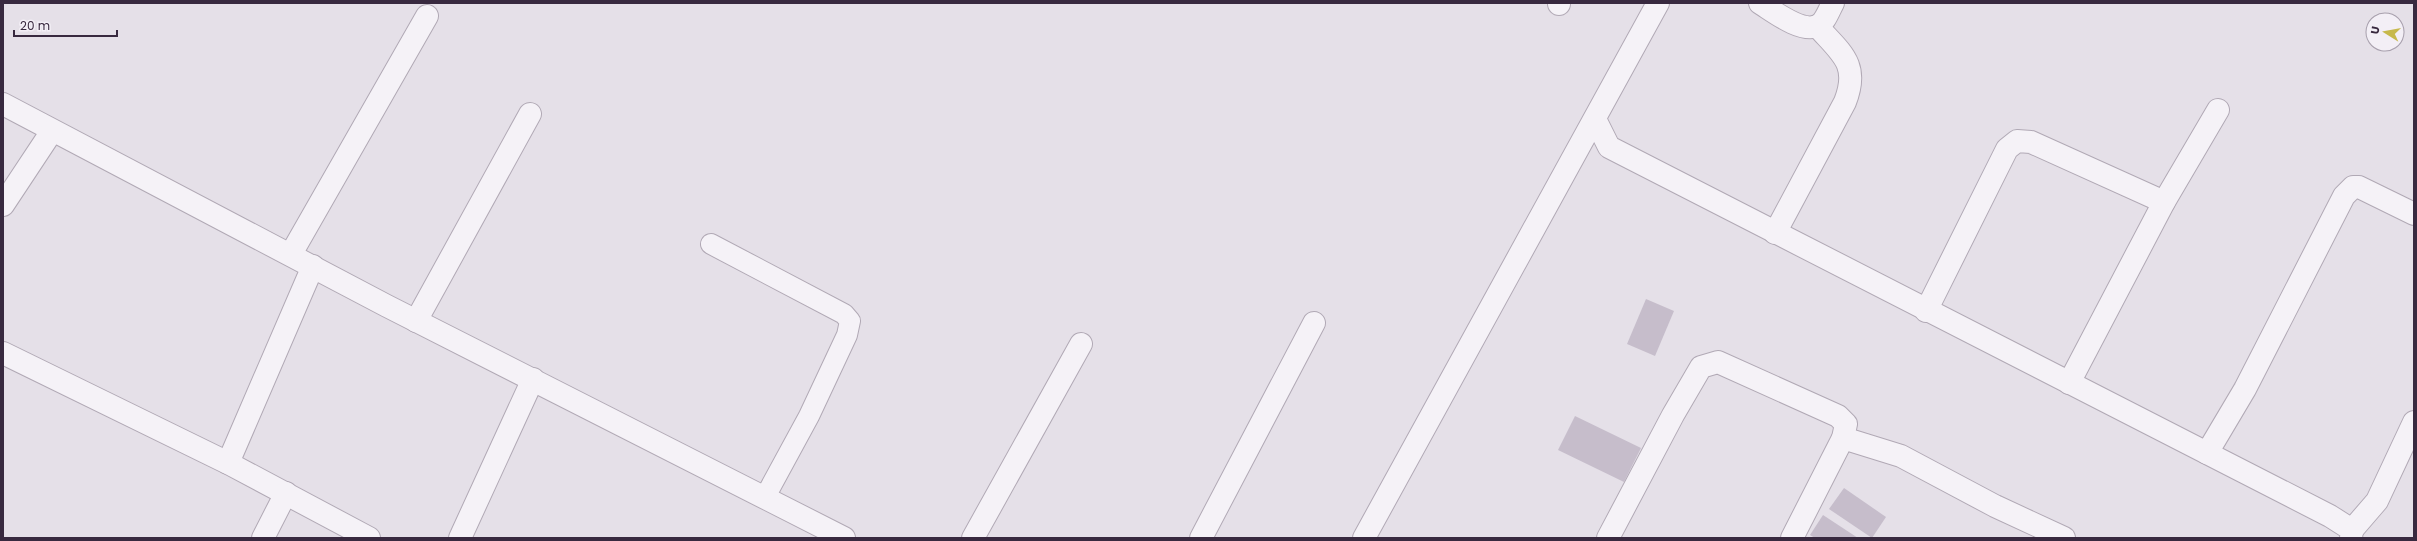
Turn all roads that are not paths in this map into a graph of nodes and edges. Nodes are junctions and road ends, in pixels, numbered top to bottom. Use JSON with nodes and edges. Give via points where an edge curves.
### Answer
{"nodes":[{"id":1,"x":1658,"y":3,"type":"edge"},
{"id":2,"x":1760,"y":3,"type":"edge"},
{"id":3,"x":1834,"y":3,"type":"edge"},
{"id":4,"x":427,"y":16,"type":"dead end"},
{"id":5,"x":1817,"y":26,"type":"junction"},
{"id":6,"x":3,"y":104,"type":"edge"},
{"id":7,"x":2218,"y":110,"type":"dead end"},
{"id":8,"x":530,"y":114,"type":"dead end"},
{"id":9,"x":1595,"y":119,"type":"junction"},
{"id":10,"x":52,"y":131,"type":"junction"},
{"id":11,"x":2164,"y":202,"type":"junction"},
{"id":12,"x":3,"y":205,"type":"edge"},
{"id":13,"x":2414,"y":214,"type":"edge"},
{"id":14,"x":1775,"y":233,"type":"junction"},
{"id":15,"x":712,"y":244,"type":"dead end"},
{"id":16,"x":291,"y":254,"type":"junction"},
{"id":17,"x":313,"y":266,"type":"junction"},
{"id":18,"x":1926,"y":310,"type":"junction"},
{"id":19,"x":416,"y":321,"type":"junction"},
{"id":20,"x":1314,"y":323,"type":"dead end"},
{"id":21,"x":1081,"y":344,"type":"dead end"},
{"id":22,"x":3,"y":353,"type":"edge"},
{"id":23,"x":533,"y":379,"type":"junction"},
{"id":24,"x":2069,"y":383,"type":"junction"},
{"id":25,"x":2414,"y":422,"type":"edge"},
{"id":26,"x":1843,"y":438,"type":"junction"},
{"id":27,"x":2207,"y":453,"type":"junction"},
{"id":28,"x":228,"y":463,"type":"junction"},
{"id":29,"x":286,"y":493,"type":"junction"},
{"id":30,"x":765,"y":497,"type":"junction"},
{"id":31,"x":2351,"y":534,"type":"edge"},
{"id":32,"x":263,"y":538,"type":"edge"},
{"id":33,"x":370,"y":538,"type":"edge"},
{"id":34,"x":460,"y":538,"type":"edge"},
{"id":35,"x":844,"y":538,"type":"edge"},
{"id":36,"x":972,"y":538,"type":"edge"},
{"id":37,"x":1201,"y":538,"type":"edge"},
{"id":38,"x":1364,"y":538,"type":"edge"},
{"id":39,"x":1608,"y":538,"type":"edge"},
{"id":40,"x":1792,"y":538,"type":"edge"},
{"id":41,"x":2064,"y":538,"type":"edge"}],
"edges":[{"from":1,"to":9,"type":"street"},
{"from":2,"to":5,"type":"street","via":[[1789,21],[1806,27]]},
{"from":3,"to":5,"type":"street","via":[[1824,20]]},
{"from":4,"to":16,"type":"street"},
{"from":5,"to":14,"type":"street","via":[[1843,55],[1851,72],[1851,86],[1845,102]]},
{"from":6,"to":10,"type":"street"},
{"from":7,"to":11,"type":"street"},
{"from":8,"to":19,"type":"street"},
{"from":9,"to":14,"type":"street","via":[[1608,147]]},
{"from":9,"to":38,"type":"street"},
{"from":10,"to":12,"type":"street"},
{"from":10,"to":16,"type":"street"},
{"from":11,"to":18,"type":"street","via":[[2031,142],[2017,141],[2007,149]]},
{"from":11,"to":24,"type":"street"},
{"from":13,"to":27,"type":"street","via":[[2359,187],[2349,190],[2245,389]]},
{"from":14,"to":18,"type":"street"},
{"from":15,"to":30,"type":"lane","via":[[844,314],[850,321],[847,335],[809,416]]},
{"from":16,"to":17,"type":"street"},
{"from":17,"to":19,"type":"street"},
{"from":17,"to":28,"type":"street"},
{"from":18,"to":24,"type":"street"},
{"from":19,"to":23,"type":"street"},
{"from":20,"to":37,"type":"street"},
{"from":21,"to":36,"type":"street"},
{"from":22,"to":28,"type":"street"},
{"from":23,"to":30,"type":"street"},
{"from":23,"to":34,"type":"street"},
{"from":24,"to":27,"type":"street"},
{"from":25,"to":31,"type":"street","via":[[2377,501]]},
{"from":26,"to":39,"type":"street","via":[[1846,424],[1838,416],[1731,366],[1718,362],[1701,367],[1673,414]]},
{"from":26,"to":40,"type":"street"},
{"from":26,"to":41,"type":"street","via":[[1901,456],[1995,506]]},
{"from":27,"to":31,"type":"street","via":[[2330,516]]},
{"from":28,"to":29,"type":"street"},
{"from":29,"to":32,"type":"street"},
{"from":29,"to":33,"type":"street"},
{"from":30,"to":35,"type":"street"}]}
